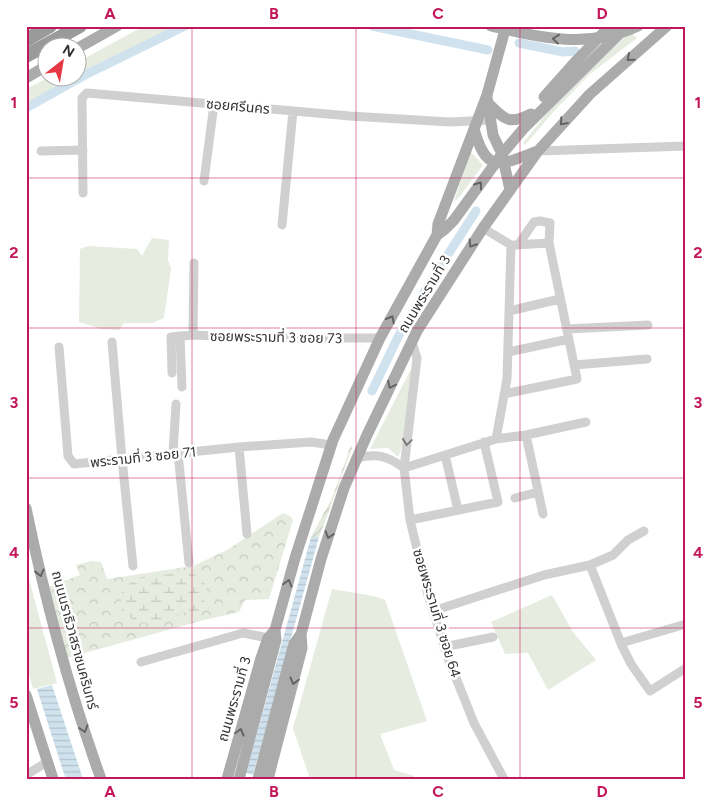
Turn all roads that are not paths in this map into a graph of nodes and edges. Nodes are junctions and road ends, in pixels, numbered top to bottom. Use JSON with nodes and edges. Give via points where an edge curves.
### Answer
{"nodes":[{"id":1,"x":50,"y":26,"type":"edge"},
{"id":2,"x":80,"y":26,"type":"edge"},
{"id":3,"x":117,"y":26,"type":"edge"},
{"id":4,"x":491,"y":26,"type":"edge"},
{"id":5,"x":506,"y":26,"type":"edge"},
{"id":6,"x":610,"y":26,"type":"edge"},
{"id":7,"x":627,"y":26,"type":"edge"},
{"id":8,"x":636,"y":26,"type":"edge"},
{"id":9,"x":667,"y":26,"type":"edge"},
{"id":10,"x":657,"y":34,"type":"junction"},
{"id":11,"x":26,"y":40,"type":"edge"},
{"id":12,"x":88,"y":42,"type":"edge"},
{"id":13,"x":26,"y":56,"type":"edge"},
{"id":14,"x":38,"y":71,"type":"edge"},
{"id":15,"x":26,"y":78,"type":"edge"},
{"id":16,"x":488,"y":99,"type":"junction"},
{"id":17,"x":214,"y":104,"type":"junction"},
{"id":18,"x":293,"y":111,"type":"junction"},
{"id":19,"x":531,"y":114,"type":"junction"},
{"id":20,"x":490,"y":120,"type":"junction"},
{"id":21,"x":476,"y":125,"type":"junction"},
{"id":22,"x":524,"y":128,"type":"junction"},
{"id":23,"x":686,"y":146,"type":"edge"},
{"id":24,"x":83,"y":150,"type":"junction"},
{"id":25,"x":41,"y":151,"type":"dead end"},
{"id":26,"x":538,"y":152,"type":"junction"},
{"id":27,"x":500,"y":160,"type":"junction"},
{"id":28,"x":204,"y":181,"type":"dead end"},
{"id":29,"x":510,"y":190,"type":"junction"},
{"id":30,"x":83,"y":193,"type":"dead end"},
{"id":31,"x":282,"y":225,"type":"dead end"},
{"id":32,"x":483,"y":228,"type":"junction"},
{"id":33,"x":437,"y":235,"type":"junction"},
{"id":34,"x":549,"y":243,"type":"junction"},
{"id":35,"x":515,"y":245,"type":"junction"},
{"id":36,"x":194,"y":263,"type":"dead end"},
{"id":37,"x":560,"y":299,"type":"junction"},
{"id":38,"x":509,"y":311,"type":"junction"},
{"id":39,"x":648,"y":325,"type":"dead end"},
{"id":40,"x":566,"y":329,"type":"junction"},
{"id":41,"x":193,"y":336,"type":"junction"},
{"id":42,"x":176,"y":337,"type":"junction"},
{"id":43,"x":380,"y":338,"type":"junction"},
{"id":44,"x":569,"y":339,"type":"junction"},
{"id":45,"x":112,"y":342,"type":"dead end"},
{"id":46,"x":412,"y":342,"type":"junction"},
{"id":47,"x":59,"y":347,"type":"dead end"},
{"id":48,"x":508,"y":352,"type":"junction"},
{"id":49,"x":647,"y":359,"type":"dead end"},
{"id":50,"x":574,"y":365,"type":"junction"},
{"id":51,"x":172,"y":373,"type":"dead end"},
{"id":52,"x":182,"y":387,"type":"dead end"},
{"id":53,"x":504,"y":394,"type":"junction"},
{"id":54,"x":176,"y":404,"type":"dead end"},
{"id":55,"x":586,"y":422,"type":"dead end"},
{"id":56,"x":526,"y":435,"type":"junction"},
{"id":57,"x":496,"y":439,"type":"junction"},
{"id":58,"x":484,"y":442,"type":"junction"},
{"id":59,"x":331,"y":445,"type":"junction"},
{"id":60,"x":239,"y":447,"type":"junction"},
{"id":61,"x":176,"y":453,"type":"junction"},
{"id":62,"x":445,"y":455,"type":"junction"},
{"id":63,"x":357,"y":458,"type":"junction"},
{"id":64,"x":122,"y":459,"type":"junction"},
{"id":65,"x":404,"y":468,"type":"junction"},
{"id":66,"x":538,"y":492,"type":"junction"},
{"id":67,"x":515,"y":498,"type":"dead end"},
{"id":68,"x":26,"y":508,"type":"edge"},
{"id":69,"x":458,"y":510,"type":"junction"},
{"id":70,"x":543,"y":514,"type":"dead end"},
{"id":71,"x":410,"y":520,"type":"junction"},
{"id":72,"x":644,"y":531,"type":"dead end"},
{"id":73,"x":247,"y":534,"type":"dead end"},
{"id":74,"x":189,"y":563,"type":"dead end"},
{"id":75,"x":590,"y":565,"type":"junction"},
{"id":76,"x":133,"y":566,"type":"dead end"},
{"id":77,"x":433,"y":611,"type":"junction"},
{"id":78,"x":686,"y":624,"type":"edge"},
{"id":79,"x":271,"y":634,"type":"junction"},
{"id":80,"x":301,"y":634,"type":"junction"},
{"id":81,"x":493,"y":636,"type":"dead end"},
{"id":82,"x":621,"y":643,"type":"junction"},
{"id":83,"x":444,"y":647,"type":"junction"},
{"id":84,"x":142,"y":662,"type":"dead end"},
{"id":85,"x":686,"y":668,"type":"edge"},
{"id":86,"x":26,"y":695,"type":"edge"},
{"id":87,"x":48,"y":762,"type":"junction"},
{"id":88,"x":26,"y":775,"type":"edge"},
{"id":89,"x":53,"y":779,"type":"edge"},
{"id":90,"x":101,"y":779,"type":"edge"},
{"id":91,"x":226,"y":779,"type":"edge"},
{"id":92,"x":239,"y":779,"type":"edge"},
{"id":93,"x":258,"y":779,"type":"edge"},
{"id":94,"x":268,"y":779,"type":"edge"},
{"id":95,"x":504,"y":779,"type":"edge"}],
"edges":[{"from":1,"to":11,"type":"highway"},
{"from":2,"to":13,"type":"highway"},
{"from":3,"to":12,"type":"main road"},
{"from":8,"to":4,"type":"main road","one_way":true,"bridge":true,"via":[[622,34],[586,40],[550,38]]},
{"from":5,"to":16,"type":"main road"},
{"from":6,"to":19,"type":"main road","name":"ถนนพระรามที่ 3","via":[[576,60]]},
{"from":7,"to":22,"type":"main road","name":"ถนนพระรามที่ 3"},
{"from":8,"to":10,"type":"main road","via":[[637,30],[647,34]]},
{"from":9,"to":10,"type":"main road","name":"ถนนพระรามที่ 3"},
{"from":10,"to":26,"type":"main road","name":"ถนนพระรามที่ 3","one_way":true,"via":[[590,94]]},
{"from":14,"to":15,"type":"main road"},
{"from":16,"to":19,"type":"main road","via":[[509,121]]},
{"from":16,"to":20,"type":"main road"},
{"from":16,"to":21,"type":"main road"},
{"from":17,"to":18,"type":"street","name":"ซอยศรีนคร"},
{"from":17,"to":24,"type":"street","name":"ซอยศรีนคร","via":[[87,93],[82,98]]},
{"from":17,"to":28,"type":"street"},
{"from":18,"to":21,"type":"street","name":"ซอยศรีนคร"},
{"from":18,"to":31,"type":"street"},
{"from":19,"to":22,"type":"main road","name":"ถนนพระรามที่ 3"},
{"from":20,"to":21,"type":"street","name":"ซอยศรีนคร"},
{"from":20,"to":27,"type":"main road"},
{"from":21,"to":27,"type":"main road","via":[[484,156]]},
{"from":21,"to":33,"type":"main road","via":[[438,224]]},
{"from":22,"to":27,"type":"main road","name":"ถนนพระรามที่ 3"},
{"from":23,"to":26,"type":"street"},
{"from":24,"to":25,"type":"street"},
{"from":24,"to":30,"type":"street","name":"ซอยศรีนคร"},
{"from":26,"to":27,"type":"main road"},
{"from":26,"to":29,"type":"main road","name":"ถนนพระรามที่ 3"},
{"from":27,"to":29,"type":"main road"},
{"from":33,"to":27,"type":"main road","name":"ถนนพระรามที่ 3","one_way":true,"via":[[454,220]]},
{"from":29,"to":32,"type":"main road","name":"ถนนพระรามที่ 3"},
{"from":32,"to":35,"type":"street"},
{"from":32,"to":46,"type":"main road","name":"ถนนพระรามที่ 3","one_way":true},
{"from":43,"to":33,"type":"main road","name":"ถนนพระรามที่ 3","one_way":true},
{"from":34,"to":35,"type":"street"},
{"from":34,"to":35,"type":"street","via":[[550,224],[540,221],[534,222]]},
{"from":34,"to":37,"type":"street"},
{"from":35,"to":38,"type":"street"},
{"from":36,"to":41,"type":"street"},
{"from":37,"to":38,"type":"street"},
{"from":37,"to":40,"type":"street"},
{"from":38,"to":48,"type":"street"},
{"from":39,"to":40,"type":"street"},
{"from":40,"to":44,"type":"street"},
{"from":41,"to":42,"type":"street","name":"ซอยพระรามที่ 3 ซอย 73"},
{"from":41,"to":43,"type":"street","name":"ซอยพระรามที่ 3 ซอย 73"},
{"from":42,"to":51,"type":"street"},
{"from":42,"to":52,"type":"street"},
{"from":43,"to":59,"type":"main road","name":"ถนนพระรามที่ 3"},
{"from":44,"to":48,"type":"street"},
{"from":44,"to":50,"type":"street"},
{"from":45,"to":64,"type":"street"},
{"from":46,"to":63,"type":"main road","name":"ถนนพระรามที่ 3","one_way":true},
{"from":46,"to":65,"type":"street","name":"ซอยพระรามที่ 3 ซอย 64","one_way":true,"via":[[417,358]]},
{"from":47,"to":64,"type":"street","name":"พระรามที่ 3 ซอย 71","via":[[68,456],[74,464]]},
{"from":48,"to":53,"type":"street"},
{"from":49,"to":50,"type":"street"},
{"from":50,"to":53,"type":"street","via":[[577,379]]},
{"from":53,"to":57,"type":"street"},
{"from":54,"to":61,"type":"street"},
{"from":55,"to":56,"type":"street"},
{"from":56,"to":57,"type":"street"},
{"from":56,"to":66,"type":"street"},
{"from":57,"to":58,"type":"street"},
{"from":58,"to":62,"type":"street"},
{"from":58,"to":69,"type":"street","via":[[498,502]]},
{"from":59,"to":60,"type":"street","name":"พระรามที่ 3 ซอย 71","via":[[311,442]]},
{"from":79,"to":59,"type":"main road","name":"ถนนพระรามที่ 3","one_way":true},
{"from":60,"to":61,"type":"street","name":"พระรามที่ 3 ซอย 71"},
{"from":60,"to":73,"type":"street"},
{"from":61,"to":64,"type":"street","name":"พระรามที่ 3 ซอย 71"},
{"from":61,"to":74,"type":"street"},
{"from":62,"to":65,"type":"street"},
{"from":62,"to":69,"type":"street"},
{"from":63,"to":65,"type":"street","via":[[370,454],[381,456]]},
{"from":63,"to":80,"type":"main road","name":"ถนนพระรามที่ 3","one_way":true,"via":[[321,559]]},
{"from":64,"to":76,"type":"street"},
{"from":65,"to":71,"type":"street","name":"ซอยพระรามที่ 3 ซอย 64"},
{"from":66,"to":67,"type":"street"},
{"from":66,"to":70,"type":"street"},
{"from":68,"to":90,"type":"main road","name":"ถนนนราธิวาสราชนครินทร์","one_way":true,"via":[[65,672]]},
{"from":69,"to":71,"type":"street"},
{"from":71,"to":77,"type":"street","name":"ซอยพระรามที่ 3 ซอย 64"},
{"from":72,"to":75,"type":"street","via":[[628,540],[613,555]]},
{"from":75,"to":77,"type":"street","via":[[544,575]]},
{"from":75,"to":82,"type":"street"},
{"from":77,"to":83,"type":"street","name":"ซอยพระรามที่ 3 ซอย 64"},
{"from":78,"to":82,"type":"street"},
{"from":79,"to":84,"type":"street","via":[[243,633]]},
{"from":91,"to":79,"type":"main road","name":"ถนนพระรามที่ 3","one_way":true},
{"from":79,"to":92,"type":"main road","name":"ถนนพระรามที่ 3","via":[[276,640]]},
{"from":80,"to":93,"type":"main road","name":"ถนนพระรามที่ 3","via":[[294,644]]},
{"from":80,"to":94,"type":"main road","name":"ถนนพระรามที่ 3","one_way":true,"via":[[302,648]]},
{"from":81,"to":83,"type":"street"},
{"from":82,"to":85,"type":"street","via":[[650,691]]},
{"from":83,"to":95,"type":"street","name":"ซอยพระรามที่ 3 ซอย 64","via":[[474,723]]},
{"from":86,"to":87,"type":"main road"},
{"from":87,"to":88,"type":"street"},
{"from":87,"to":89,"type":"main road"}]}
